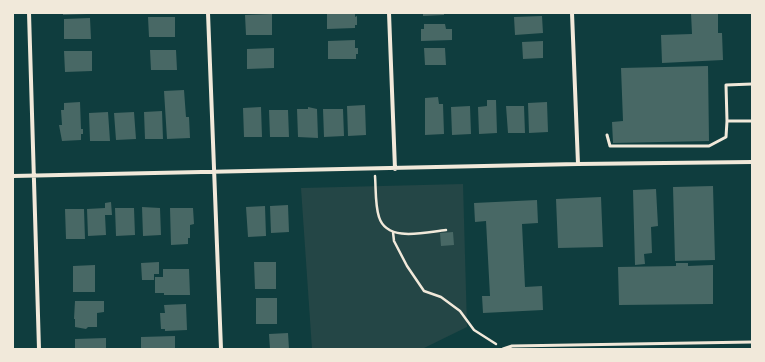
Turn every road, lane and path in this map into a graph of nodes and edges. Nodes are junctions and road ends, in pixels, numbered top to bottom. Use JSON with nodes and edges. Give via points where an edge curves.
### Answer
{"nodes":[{"id":1,"x":29,"y":13,"type":"edge"},
{"id":2,"x":208,"y":13,"type":"edge"},
{"id":3,"x":390,"y":13,"type":"edge"},
{"id":4,"x":572,"y":13,"type":"edge"},
{"id":5,"x":752,"y":84,"type":"edge"},
{"id":6,"x":727,"y":121,"type":"junction"},
{"id":7,"x":752,"y":121,"type":"edge"},
{"id":8,"x":607,"y":135,"type":"dead end"},
{"id":9,"x":752,"y":162,"type":"edge"},
{"id":10,"x":578,"y":164,"type":"junction"},
{"id":11,"x":374,"y":169,"type":"junction"},
{"id":12,"x":395,"y":169,"type":"junction"},
{"id":13,"x":214,"y":173,"type":"junction"},
{"id":14,"x":13,"y":176,"type":"edge"},
{"id":15,"x":34,"y":176,"type":"junction"},
{"id":16,"x":446,"y":230,"type":"dead end"},
{"id":17,"x":393,"y":232,"type":"junction"},
{"id":18,"x":752,"y":342,"type":"edge"},
{"id":19,"x":39,"y":349,"type":"edge"},
{"id":20,"x":221,"y":349,"type":"edge"},
{"id":21,"x":504,"y":349,"type":"edge"}],
"edges":[{"from":1,"to":15,"type":"street"},
{"from":2,"to":13,"type":"street"},
{"from":3,"to":12,"type":"street"},
{"from":4,"to":10,"type":"street"},
{"from":5,"to":6,"type":"lane","via":[[726,85]]},
{"from":6,"to":7,"type":"lane"},
{"from":6,"to":8,"type":"lane","via":[[726,137],[709,146],[610,146]]},
{"from":9,"to":10,"type":"street"},
{"from":10,"to":12,"type":"street"},
{"from":11,"to":12,"type":"street"},
{"from":11,"to":13,"type":"street"},
{"from":11,"to":17,"type":"path","via":[[379,217],[387,229]]},
{"from":13,"to":15,"type":"street"},
{"from":13,"to":20,"type":"street"},
{"from":14,"to":15,"type":"street"},
{"from":15,"to":19,"type":"street"},
{"from":16,"to":17,"type":"path"},
{"from":17,"to":21,"type":"path","via":[[394,241],[407,266],[424,291],[441,297],[460,311],[474,330]]},
{"from":18,"to":21,"type":"lane","via":[[512,346]]}]}
